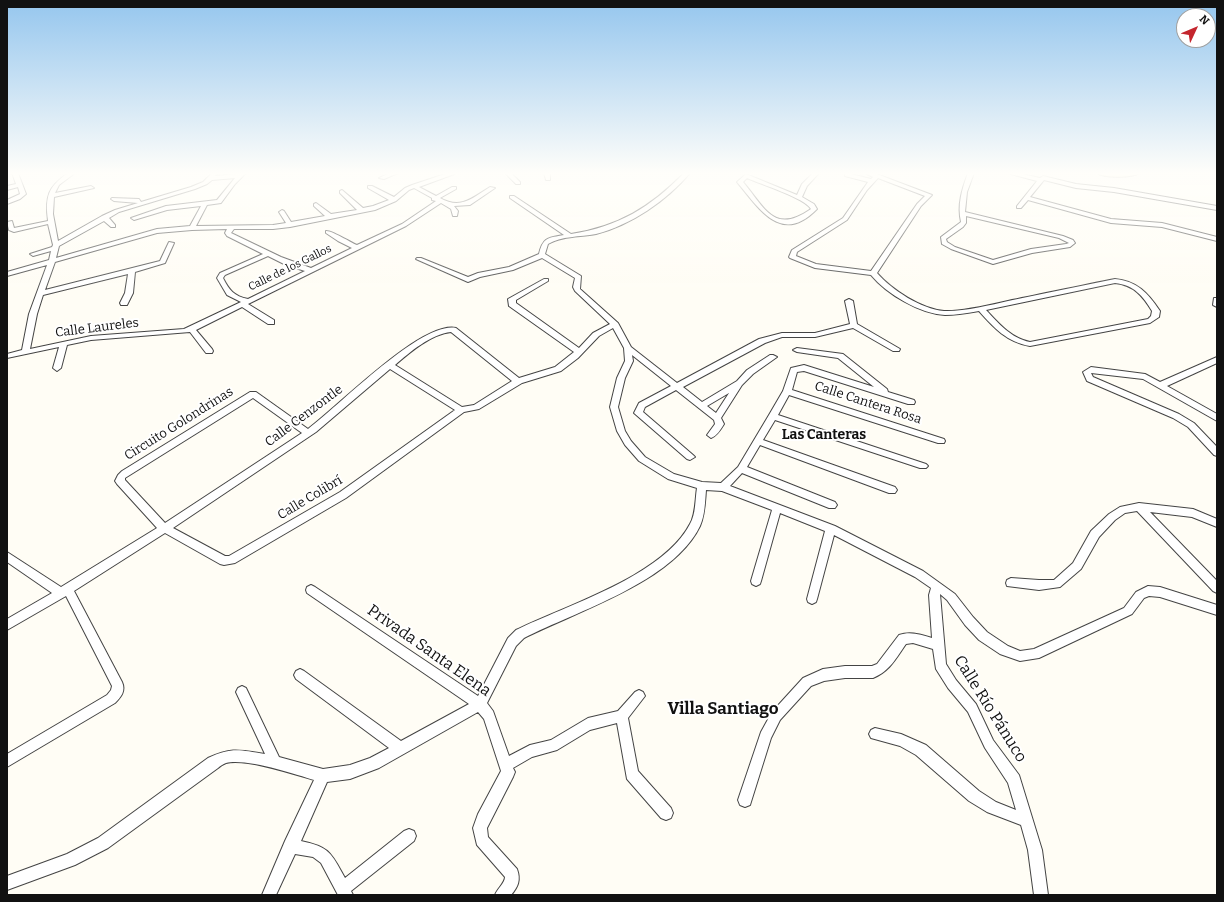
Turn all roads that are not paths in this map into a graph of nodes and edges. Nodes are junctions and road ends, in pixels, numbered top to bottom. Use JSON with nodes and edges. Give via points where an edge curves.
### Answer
{"nodes":[{"id":1,"x":50,"y":215,"type":"edge"},
{"id":2,"x":108,"y":215,"type":"edge"},
{"id":3,"x":143,"y":215,"type":"edge"},
{"id":4,"x":198,"y":215,"type":"edge"},
{"id":5,"x":284,"y":215,"type":"edge"},
{"id":6,"x":334,"y":215,"type":"edge"},
{"id":7,"x":418,"y":215,"type":"edge"},
{"id":8,"x":539,"y":215,"type":"edge"},
{"id":9,"x":632,"y":215,"type":"edge"},
{"id":10,"x":766,"y":215,"type":"edge"},
{"id":11,"x":807,"y":215,"type":"edge"},
{"id":12,"x":848,"y":215,"type":"edge"},
{"id":13,"x":912,"y":215,"type":"edge"},
{"id":14,"x":963,"y":215,"type":"edge"},
{"id":15,"x":971,"y":215,"type":"edge"},
{"id":16,"x":1089,"y":215,"type":"edge"},
{"id":17,"x":329,"y":216,"type":"joint"},
{"id":18,"x":104,"y":217,"type":"junction"},
{"id":19,"x":134,"y":218,"type":"dead end"},
{"id":20,"x":10,"y":222,"type":"dead end"},
{"id":21,"x":50,"y":222,"type":"junction"},
{"id":22,"x":290,"y":225,"type":"junction"},
{"id":23,"x":113,"y":226,"type":"dead end"},
{"id":24,"x":232,"y":227,"type":"junction"},
{"id":25,"x":192,"y":228,"type":"junction"},
{"id":26,"x":328,"y":232,"type":"dead end"},
{"id":27,"x":570,"y":236,"type":"junction"},
{"id":28,"x":1217,"y":239,"type":"edge"},
{"id":29,"x":171,"y":243,"type":"dead end"},
{"id":30,"x":56,"y":246,"type":"junction"},
{"id":31,"x":358,"y":248,"type":"junction"},
{"id":32,"x":33,"y":254,"type":"dead end"},
{"id":33,"x":268,"y":254,"type":"junction"},
{"id":34,"x":542,"y":255,"type":"junction"},
{"id":35,"x":419,"y":259,"type":"dead end"},
{"id":36,"x":52,"y":261,"type":"junction"},
{"id":37,"x":310,"y":270,"type":"junction"},
{"id":38,"x":132,"y":271,"type":"junction"},
{"id":39,"x":873,"y":273,"type":"junction"},
{"id":40,"x":7,"y":274,"type":"edge"},
{"id":41,"x":546,"y":280,"type":"dead end"},
{"id":42,"x":42,"y":292,"type":"junction"},
{"id":43,"x":1217,"y":300,"type":"edge"},
{"id":44,"x":850,"y":301,"type":"dead end"},
{"id":45,"x":244,"y":302,"type":"junction"},
{"id":46,"x":124,"y":303,"type":"dead end"},
{"id":47,"x":1217,"y":305,"type":"edge"},
{"id":48,"x":981,"y":310,"type":"junction"},
{"id":49,"x":271,"y":322,"type":"dead end"},
{"id":50,"x":615,"y":325,"type":"junction"},
{"id":51,"x":854,"y":325,"type":"junction"},
{"id":52,"x":192,"y":329,"type":"junction"},
{"id":53,"x":64,"y":343,"type":"junction"},
{"id":54,"x":628,"y":348,"type":"junction"},
{"id":55,"x":896,"y":349,"type":"dead end"},
{"id":56,"x":797,"y":350,"type":"dead end"},
{"id":57,"x":26,"y":351,"type":"junction"},
{"id":58,"x":209,"y":351,"type":"dead end"},
{"id":59,"x":579,"y":352,"type":"junction"},
{"id":60,"x":7,"y":356,"type":"edge"},
{"id":61,"x":773,"y":357,"type":"dead end"},
{"id":62,"x":1217,"y":360,"type":"edge"},
{"id":63,"x":389,"y":365,"type":"junction"},
{"id":64,"x":56,"y":368,"type":"dead end"},
{"id":65,"x":518,"y":382,"type":"junction"},
{"id":66,"x":740,"y":383,"type":"junction"},
{"id":67,"x":1161,"y":385,"type":"junction"},
{"id":68,"x":677,"y":387,"type":"junction"},
{"id":69,"x":787,"y":391,"type":"junction"},
{"id":70,"x":888,"y":395,"type":"junction"},
{"id":71,"x":911,"y":402,"type":"dead end"},
{"id":72,"x":701,"y":406,"type":"junction"},
{"id":73,"x":461,"y":410,"type":"junction"},
{"id":74,"x":773,"y":416,"type":"junction"},
{"id":75,"x":717,"y":418,"type":"junction"},
{"id":76,"x":1217,"y":418,"type":"edge"},
{"id":77,"x":308,"y":433,"type":"junction"},
{"id":78,"x":711,"y":435,"type":"dead end"},
{"id":79,"x":941,"y":440,"type":"dead end"},
{"id":80,"x":756,"y":441,"type":"junction"},
{"id":81,"x":1217,"y":452,"type":"edge"},
{"id":82,"x":690,"y":457,"type":"dead end"},
{"id":83,"x":923,"y":466,"type":"dead end"},
{"id":84,"x":741,"y":469,"type":"junction"},
{"id":85,"x":702,"y":486,"type":"junction"},
{"id":86,"x":723,"y":486,"type":"junction"},
{"id":87,"x":892,"y":490,"type":"dead end"},
{"id":88,"x":832,"y":505,"type":"dead end"},
{"id":89,"x":1139,"y":507,"type":"junction"},
{"id":90,"x":777,"y":508,"type":"junction"},
{"id":91,"x":1217,"y":522,"type":"edge"},
{"id":92,"x":164,"y":528,"type":"junction"},
{"id":93,"x":831,"y":529,"type":"junction"},
{"id":94,"x":7,"y":556,"type":"edge"},
{"id":95,"x":756,"y":581,"type":"dead end"},
{"id":96,"x":1011,"y":583,"type":"dead end"},
{"id":97,"x":937,"y":586,"type":"junction"},
{"id":98,"x":1217,"y":588,"type":"edge"},
{"id":99,"x":312,"y":590,"type":"dead end"},
{"id":100,"x":65,"y":591,"type":"junction"},
{"id":101,"x":812,"y":599,"type":"dead end"},
{"id":102,"x":1217,"y":610,"type":"edge"},
{"id":103,"x":7,"y":625,"type":"edge"},
{"id":104,"x":938,"y":645,"type":"junction"},
{"id":105,"x":300,"y":675,"type":"dead end"},
{"id":106,"x":242,"y":692,"type":"dead end"},
{"id":107,"x":639,"y":696,"type":"dead end"},
{"id":108,"x":480,"y":704,"type":"junction"},
{"id":109,"x":622,"y":716,"type":"junction"},
{"id":110,"x":875,"y":734,"type":"dead end"},
{"id":111,"x":400,"y":748,"type":"junction"},
{"id":112,"x":7,"y":760,"type":"edge"},
{"id":113,"x":275,"y":762,"type":"junction"},
{"id":114,"x":505,"y":765,"type":"junction"},
{"id":115,"x":324,"y":776,"type":"junction"},
{"id":116,"x":745,"y":800,"type":"dead end"},
{"id":117,"x":666,"y":813,"type":"dead end"},
{"id":118,"x":1025,"y":820,"type":"junction"},
{"id":119,"x":409,"y":836,"type":"dead end"},
{"id":120,"x":290,"y":846,"type":"junction"},
{"id":121,"x":7,"y":883,"type":"edge"},
{"id":122,"x":344,"y":892,"type":"edge"},
{"id":123,"x":269,"y":895,"type":"edge"},
{"id":124,"x":502,"y":895,"type":"edge"},
{"id":125,"x":1041,"y":895,"type":"edge"}],
"edges":[{"from":1,"to":21,"type":"street"},
{"from":2,"to":18,"type":"street"},
{"from":3,"to":19,"type":"street"},
{"from":4,"to":25,"type":"street"},
{"from":5,"to":22,"type":"street"},
{"from":6,"to":17,"type":"street"},
{"from":7,"to":31,"type":"street","name":"Calle de los Gallos"},
{"from":8,"to":27,"type":"street"},
{"from":9,"to":27,"type":"street","via":[[595,232]]},
{"from":10,"to":11,"type":"street","via":[[776,220],[796,221]]},
{"from":12,"to":39,"type":"street","via":[[794,251],[792,257],[815,266]]},
{"from":13,"to":39,"type":"street"},
{"from":14,"to":15,"type":"street","via":[[961,226],[942,240],[953,248],[985,260],[997,262],[1031,251],[1068,246],[1072,243],[1061,237]]},
{"from":16,"to":28,"type":"street","via":[[1111,221],[1162,225]]},
{"from":17,"to":22,"type":"street"},
{"from":18,"to":23,"type":"street"},
{"from":18,"to":30,"type":"street"},
{"from":20,"to":21,"type":"street","via":[[11,229],[14,230]]},
{"from":21,"to":30,"type":"street"},
{"from":22,"to":24,"type":"street"},
{"from":24,"to":25,"type":"street"},
{"from":24,"to":33,"type":"street","via":[[229,235],[250,243]]},
{"from":25,"to":36,"type":"street","via":[[150,233]]},
{"from":26,"to":31,"type":"street"},
{"from":27,"to":34,"type":"street","via":[[545,243]]},
{"from":29,"to":38,"type":"street","via":[[163,262]]},
{"from":30,"to":32,"type":"street"},
{"from":30,"to":36,"type":"street"},
{"from":31,"to":37,"type":"street","name":"Calle de los Gallos"},
{"from":33,"to":37,"type":"street","via":[[290,266]]},
{"from":33,"to":45,"type":"street","via":[[222,274],[220,278],[230,295]]},
{"from":34,"to":35,"type":"street","via":[[511,269],[478,275],[468,280]]},
{"from":34,"to":50,"type":"street","via":[[576,274],[579,280],[576,284],[577,290]]},
{"from":36,"to":40,"type":"street"},
{"from":36,"to":42,"type":"street"},
{"from":37,"to":45,"type":"street","name":"Calle de los Gallos"},
{"from":38,"to":42,"type":"street"},
{"from":38,"to":46,"type":"street","via":[[129,293]]},
{"from":39,"to":48,"type":"street","via":[[880,281],[922,308],[945,313]]},
{"from":41,"to":59,"type":"street","via":[[512,299],[512,304]]},
{"from":42,"to":57,"type":"street","via":[[33,314]]},
{"from":43,"to":47,"type":"street"},
{"from":44,"to":51,"type":"street"},
{"from":45,"to":49,"type":"street"},
{"from":45,"to":52,"type":"street","name":"Calle de los Gallos"},
{"from":48,"to":48,"type":"street","via":[[1008,338],[1030,344],[1150,321],[1155,317],[1156,311],[1139,287],[1115,280]]},
{"from":50,"to":54,"type":"street"},
{"from":50,"to":59,"type":"street","via":[[603,328]]},
{"from":51,"to":55,"type":"street"},
{"from":51,"to":68,"type":"street","via":[[815,336],[773,337]]},
{"from":52,"to":53,"type":"street","name":"Calle Laureles","via":[[91,338]]},
{"from":52,"to":58,"type":"street"},
{"from":53,"to":57,"type":"street","name":"Calle Laureles"},
{"from":53,"to":64,"type":"street"},
{"from":54,"to":68,"type":"street"},
{"from":54,"to":85,"type":"street","via":[[629,361],[621,378],[614,407],[621,431],[634,451],[658,470],[676,479]]},
{"from":56,"to":70,"type":"street","via":[[840,356]]},
{"from":57,"to":60,"type":"street","name":"Calle Laureles"},
{"from":59,"to":65,"type":"street","via":[[559,369]]},
{"from":61,"to":66,"type":"street","via":[[750,372]]},
{"from":62,"to":67,"type":"street"},
{"from":63,"to":65,"type":"street","name":"Calle Cenzontle","via":[[416,346],[449,328]]},
{"from":63,"to":73,"type":"street"},
{"from":63,"to":77,"type":"street","name":"Calle Cenzontle"},
{"from":65,"to":73,"type":"street","via":[[476,407]]},
{"from":66,"to":72,"type":"street"},
{"from":66,"to":75,"type":"street"},
{"from":67,"to":76,"type":"street"},
{"from":67,"to":81,"type":"street","via":[[1137,375],[1091,370],[1087,372],[1090,379],[1191,425]]},
{"from":68,"to":72,"type":"street"},
{"from":68,"to":82,"type":"street","via":[[642,405],[638,413]]},
{"from":69,"to":70,"type":"street","via":[[794,370],[798,368]]},
{"from":69,"to":74,"type":"street"},
{"from":69,"to":79,"type":"street","name":"Calle Cantera Rosa"},
{"from":70,"to":71,"type":"street"},
{"from":72,"to":75,"type":"street"},
{"from":73,"to":92,"type":"street","name":"Calle Colibrí","via":[[343,495],[238,558],[224,561]]},
{"from":74,"to":80,"type":"street"},
{"from":74,"to":83,"type":"street"},
{"from":75,"to":78,"type":"street","via":[[720,424]]},
{"from":77,"to":92,"type":"street","name":"Calle Cenzontle"},
{"from":77,"to":92,"type":"street","name":"Circuito Golondrinas","via":[[253,394],[125,473],[120,481]]},
{"from":80,"to":84,"type":"street"},
{"from":80,"to":87,"type":"street"},
{"from":84,"to":86,"type":"street"},
{"from":84,"to":88,"type":"street"},
{"from":85,"to":86,"type":"street"},
{"from":85,"to":108,"type":"street","via":[[695,525],[667,558],[616,589],[520,634],[512,642]]},
{"from":86,"to":90,"type":"street"},
{"from":89,"to":91,"type":"street","via":[[1193,513]]},
{"from":89,"to":96,"type":"street","via":[[1123,510],[1112,517],[1095,534],[1078,566],[1056,584]]},
{"from":89,"to":98,"type":"street"},
{"from":90,"to":93,"type":"street"},
{"from":90,"to":95,"type":"street"},
{"from":92,"to":100,"type":"street","name":"Calle Cenzontle"},
{"from":93,"to":97,"type":"street","via":[[919,574]]},
{"from":93,"to":101,"type":"street"},
{"from":94,"to":100,"type":"street"},
{"from":97,"to":102,"type":"street","via":[[951,597],[983,636],[1004,650],[1020,656],[1035,654],[1128,611],[1140,595],[1148,591],[1160,592]]},
{"from":97,"to":104,"type":"street","name":"Calle Río Pánuco","via":[[934,595]]},
{"from":99,"to":108,"type":"street","name":"Privada Santa Elena"},
{"from":100,"to":103,"type":"street","name":"Calle Cenzontle"},
{"from":100,"to":112,"type":"street","via":[[118,686],[117,693],[111,699]]},
{"from":104,"to":116,"type":"street","via":[[912,638],[903,639],[881,668],[873,672],[823,675],[807,682],[776,716],[765,736]]},
{"from":104,"to":118,"type":"street","name":"Calle Río Pánuco","via":[[940,665],[972,708],[989,744],[1014,780]]},
{"from":105,"to":111,"type":"street"},
{"from":106,"to":113,"type":"street"},
{"from":107,"to":109,"type":"street"},
{"from":108,"to":111,"type":"street"},
{"from":108,"to":114,"type":"street","name":"Privada Santa Elena","via":[[489,715]]},
{"from":109,"to":114,"type":"street","via":[[588,724],[553,746],[530,751]]},
{"from":109,"to":117,"type":"street","via":[[632,774]]},
{"from":110,"to":118,"type":"street","via":[[901,740],[921,750],[974,796],[992,807]]},
{"from":111,"to":115,"type":"street","via":[[374,763],[350,772]]},
{"from":113,"to":115,"type":"street"},
{"from":113,"to":121,"type":"street","via":[[239,756],[225,757],[103,842],[70,860]]},
{"from":114,"to":124,"type":"street","name":"Privada Santa Elena","via":[[508,772],[480,828],[482,840],[512,874],[512,883]]},
{"from":115,"to":120,"type":"street"},
{"from":118,"to":125,"type":"street","name":"Calle Río Pánuco","via":[[1035,850]]},
{"from":119,"to":122,"type":"street"},
{"from":120,"to":122,"type":"street","via":[[316,851],[326,858]]},
{"from":120,"to":123,"type":"street"}]}
